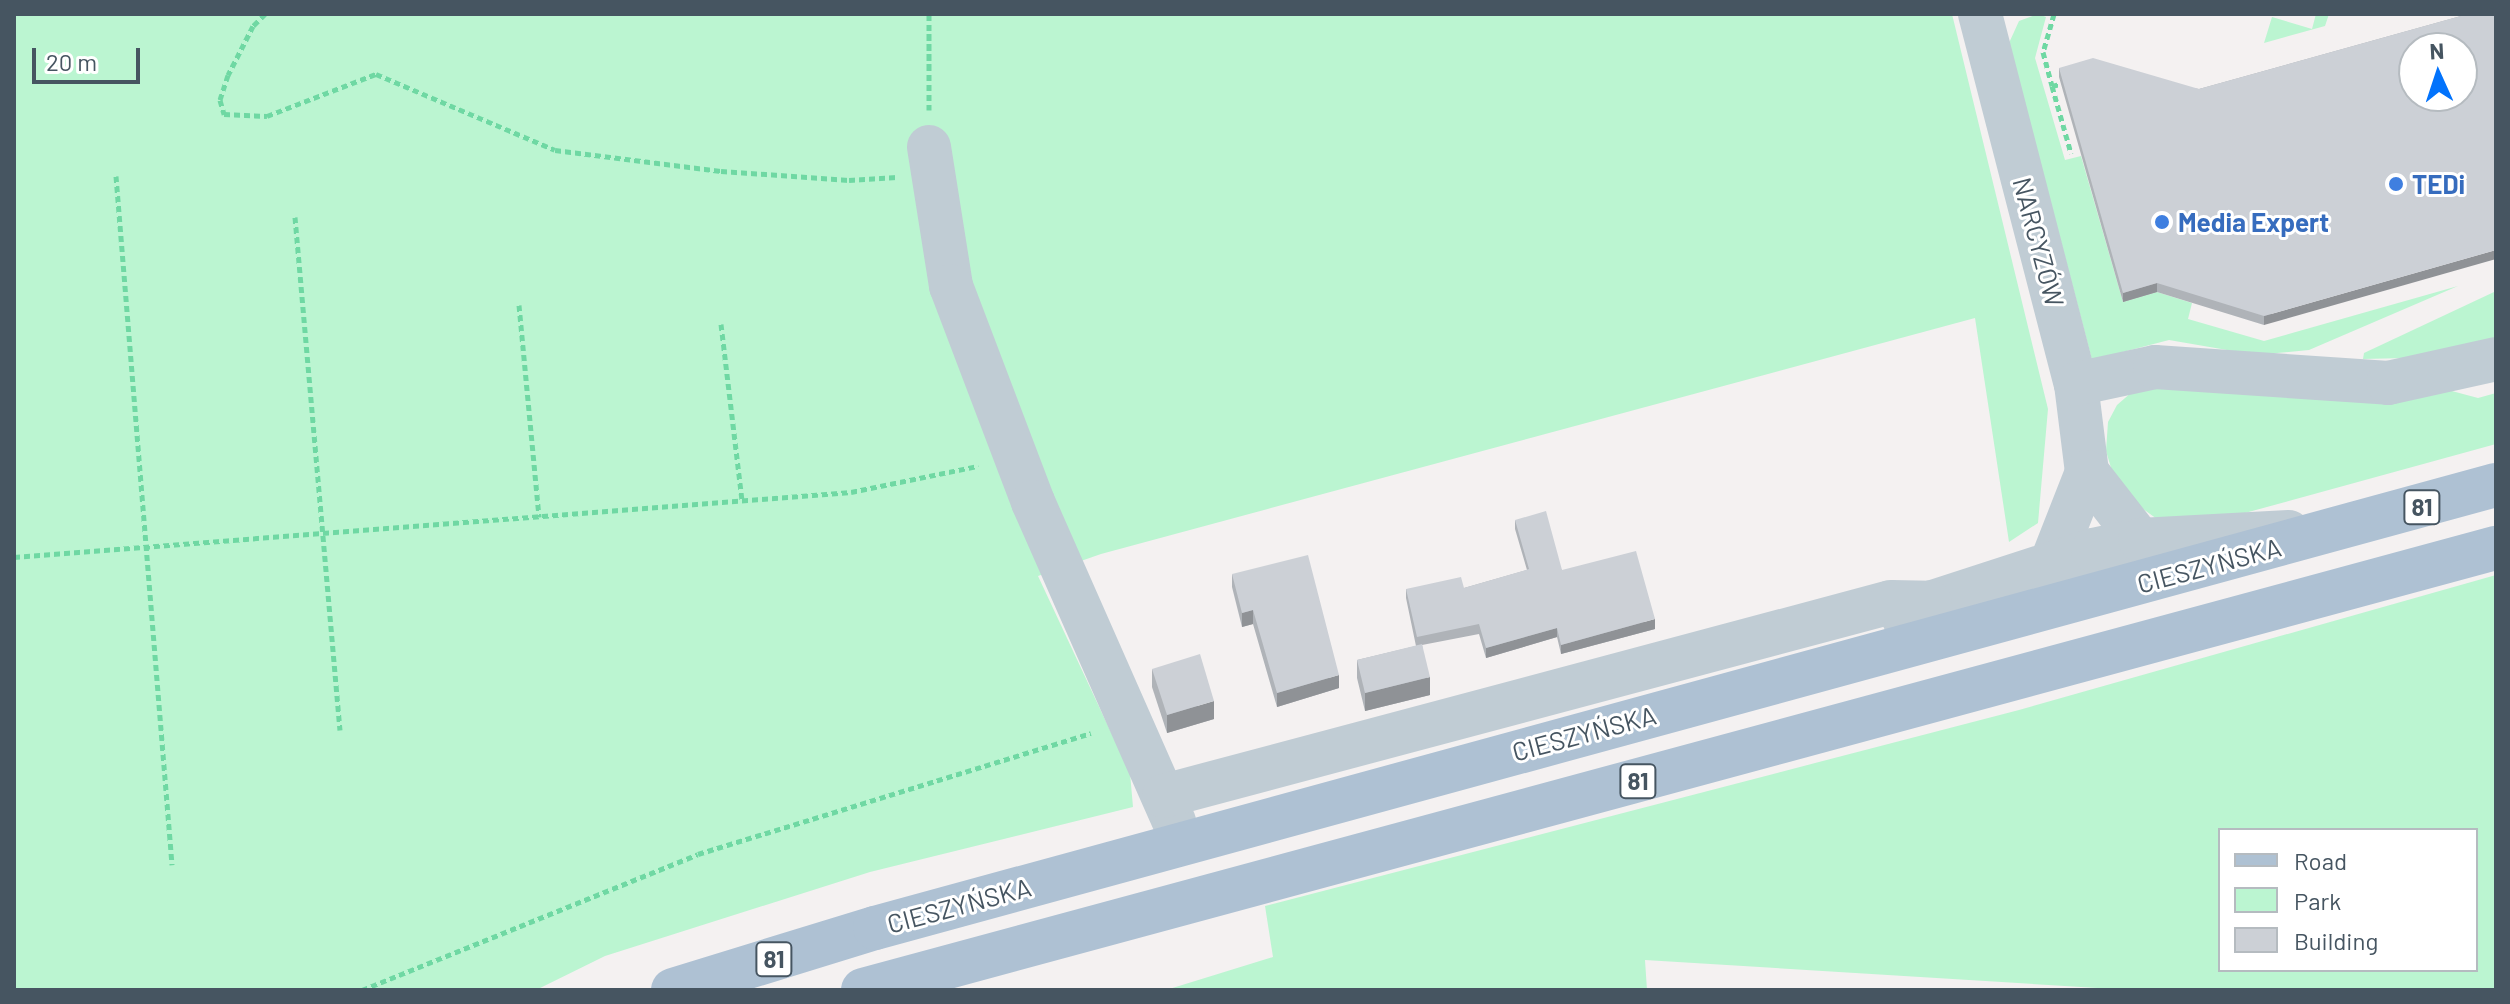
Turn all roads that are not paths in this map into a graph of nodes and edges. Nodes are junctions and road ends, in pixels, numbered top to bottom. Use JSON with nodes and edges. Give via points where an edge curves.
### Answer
{"nodes":[{"id":1,"x":1980,"y":14,"type":"edge"},
{"id":2,"x":931,"y":160,"type":"road end"},
{"id":3,"x":2496,"y":359,"type":"edge"},
{"id":4,"x":2076,"y":384,"type":"junction"},
{"id":5,"x":2087,"y":472,"type":"junction"},
{"id":6,"x":2496,"y":485,"type":"edge"},
{"id":7,"x":2347,"y":529,"type":"junction"},
{"id":8,"x":2140,"y":540,"type":"junction"},
{"id":9,"x":2496,"y":548,"type":"edge"},
{"id":10,"x":2051,"y":564,"type":"junction"},
{"id":11,"x":1930,"y":603,"type":"junction"},
{"id":12,"x":1821,"y":668,"type":"junction"},
{"id":13,"x":1164,"y":796,"type":"junction"},
{"id":14,"x":1183,"y":844,"type":"junction"},
{"id":15,"x":673,"y":990,"type":"edge"},
{"id":16,"x":863,"y":990,"type":"edge"}],
"edges":[{"from":1,"to":4,"type":"street","name":"NARCYZÓW"},
{"from":2,"to":13,"type":"street","via":[[951,286],[1009,440]]},
{"from":3,"to":4,"type":"street","via":[[2388,383],[2155,367]]},
{"from":4,"to":5,"type":"street","name":"NARCYZÓW"},
{"from":5,"to":8,"type":"street"},
{"from":5,"to":10,"type":"street","name":"NARCYZÓW"},
{"from":6,"to":7,"type":"main road","name":"CIESZYŃSKA","number":"81"},
{"from":7,"to":8,"type":"street"},
{"from":7,"to":12,"type":"main road","name":"CIESZYŃSKA","number":"81"},
{"from":8,"to":10,"type":"street"},
{"from":9,"to":16,"type":"main road","number":"81"},
{"from":10,"to":11,"type":"street"},
{"from":11,"to":12,"type":"street"},
{"from":11,"to":13,"type":"street","via":[[1891,602]]},
{"from":12,"to":14,"type":"main road","name":"CIESZYŃSKA","number":"81"},
{"from":13,"to":14,"type":"street"},
{"from":14,"to":15,"type":"main road","name":"CIESZYŃSKA","number":"81","via":[[875,928]]}]}
